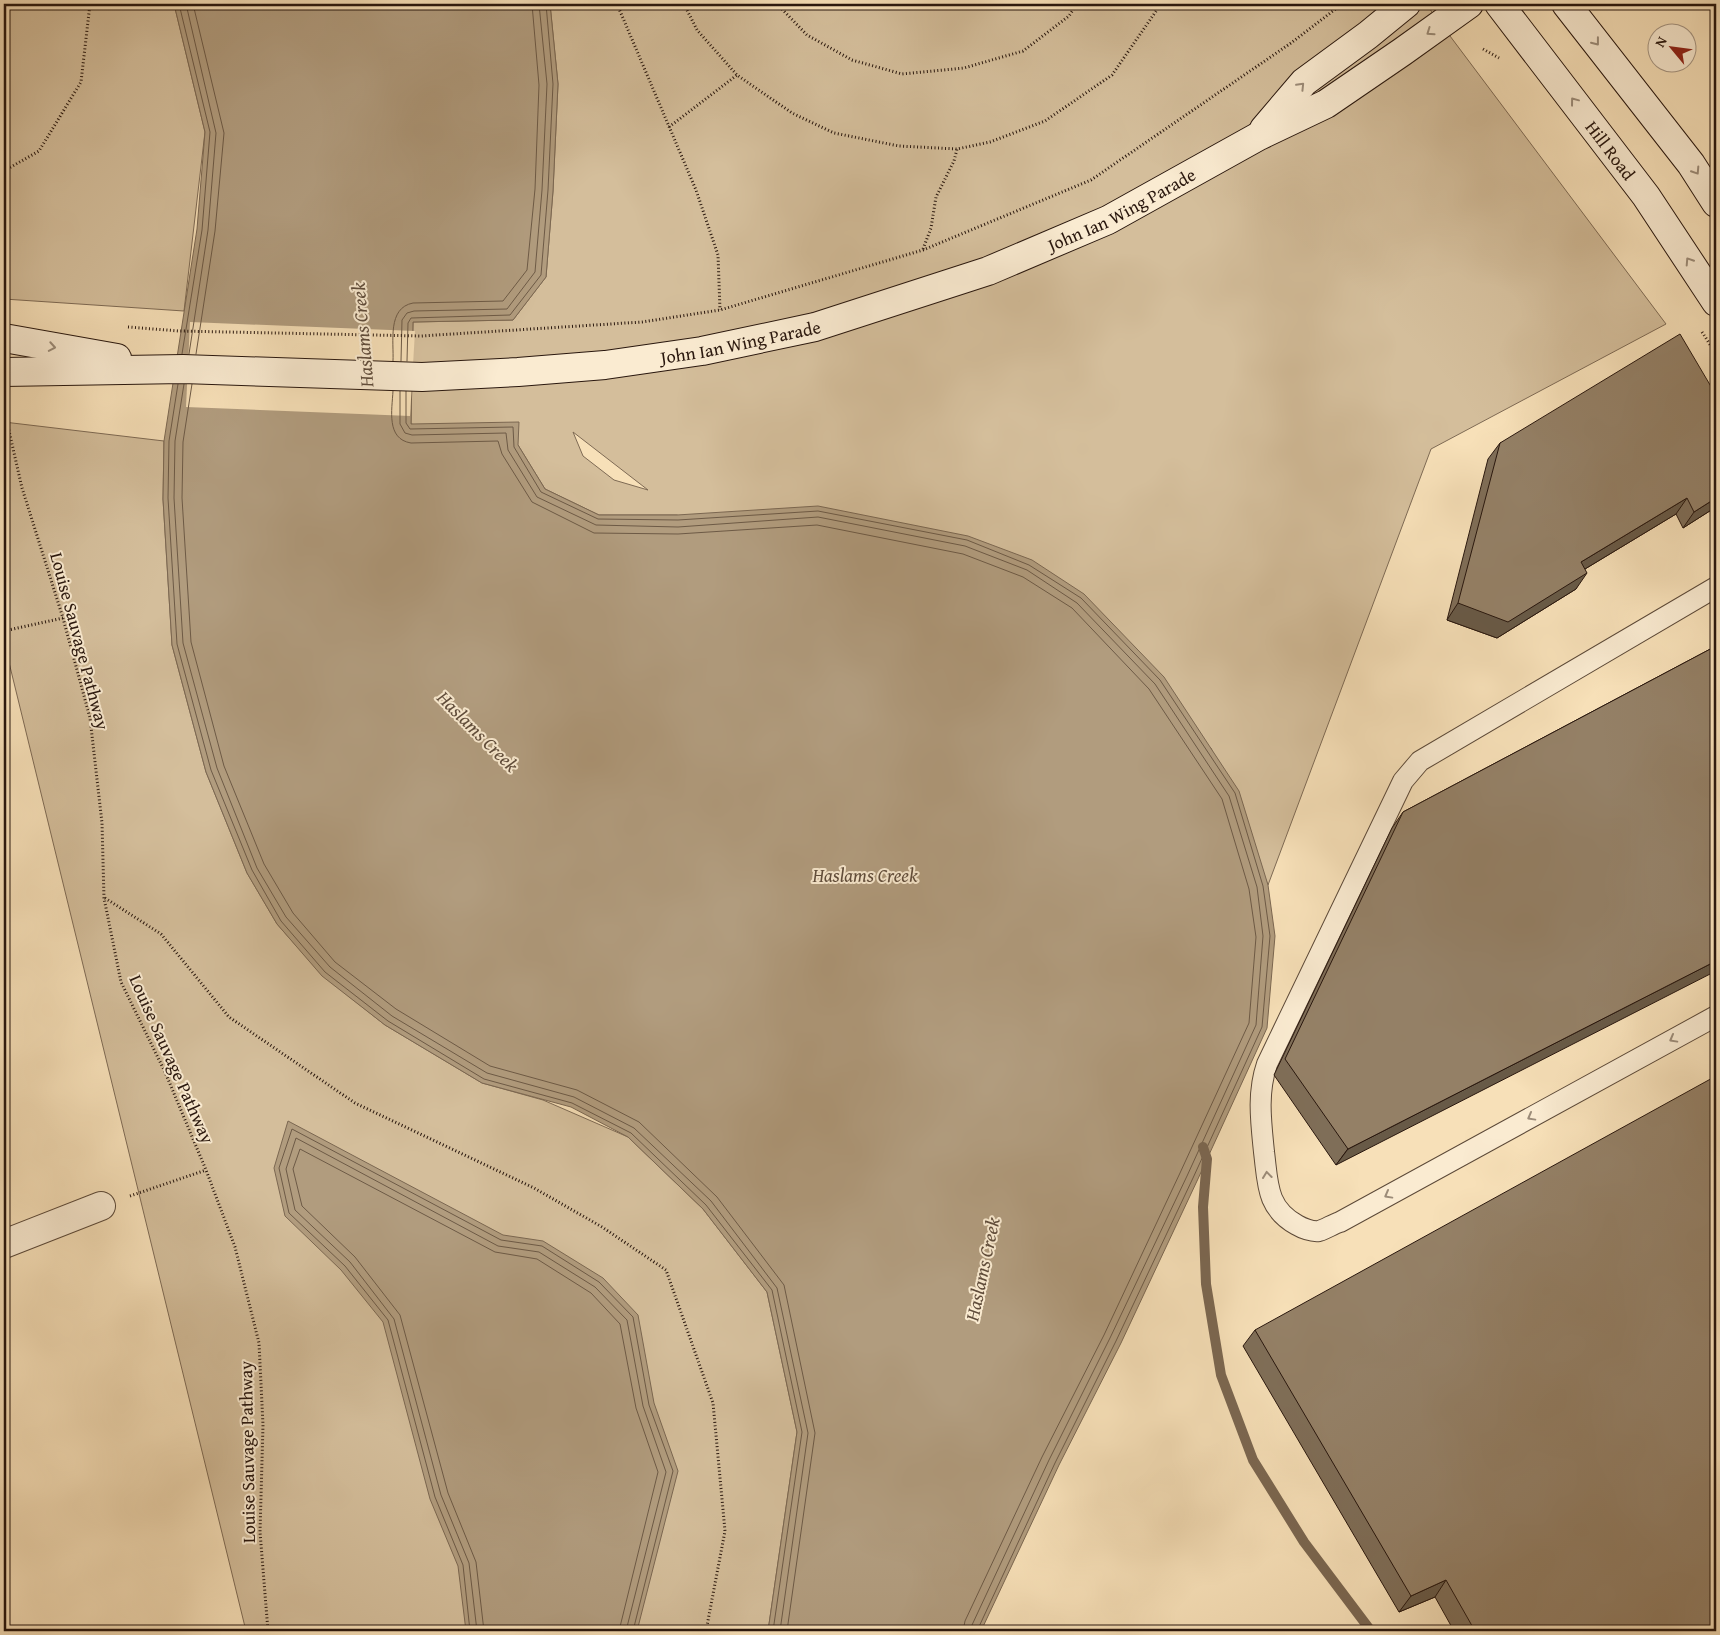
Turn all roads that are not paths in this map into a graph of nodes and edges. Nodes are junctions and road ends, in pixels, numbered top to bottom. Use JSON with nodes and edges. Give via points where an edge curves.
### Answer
{"nodes":[{"id":1,"x":1406,"y":4,"type":"edge"},
{"id":2,"x":1470,"y":4,"type":"edge"},
{"id":3,"x":1499,"y":4,"type":"edge"},
{"id":4,"x":1566,"y":4,"type":"edge"},
{"id":5,"x":1259,"y":136,"type":"junction"},
{"id":6,"x":1716,"y":203,"type":"edge"},
{"id":7,"x":1716,"y":302,"type":"edge"},
{"id":8,"x":4,"y":338,"type":"edge"},
{"id":9,"x":183,"y":369,"type":"junction"},
{"id":10,"x":4,"y":372,"type":"edge"},
{"id":11,"x":1716,"y":587,"type":"edge"},
{"id":12,"x":1716,"y":1016,"type":"edge"},
{"id":13,"x":101,"y":1206,"type":"road end"},
{"id":14,"x":4,"y":1244,"type":"edge"}],
"edges":[{"from":5,"to":1,"type":"street","name":"John Ian Wing Parade","one_way":true,"via":[[1304,82]]},
{"from":2,"to":5,"type":"street","name":"John Ian Wing Parade","one_way":true,"via":[[1326,104]]},
{"from":7,"to":3,"type":"street","name":"Hill Road","one_way":true,"via":[[1646,196]]},
{"from":4,"to":6,"type":"street","one_way":true,"via":[[1691,164]]},
{"from":5,"to":9,"type":"street","name":"John Ian Wing Parade","via":[[1108,220],[988,271],[815,327],[702,351],[605,365],[518,372],[422,376]]},
{"from":8,"to":9,"type":"street","name":"John Ian Wing Parade","one_way":true},
{"from":9,"to":10,"type":"street","name":"John Ian Wing Parade"},
{"from":12,"to":11,"type":"lane","one_way":true,"via":[[1340,1222],[1318,1231],[1310,1230],[1288,1220],[1276,1208],[1269,1188],[1260,1116],[1261,1080],[1403,781],[1420,761]]},
{"from":13,"to":14,"type":"street"}]}
